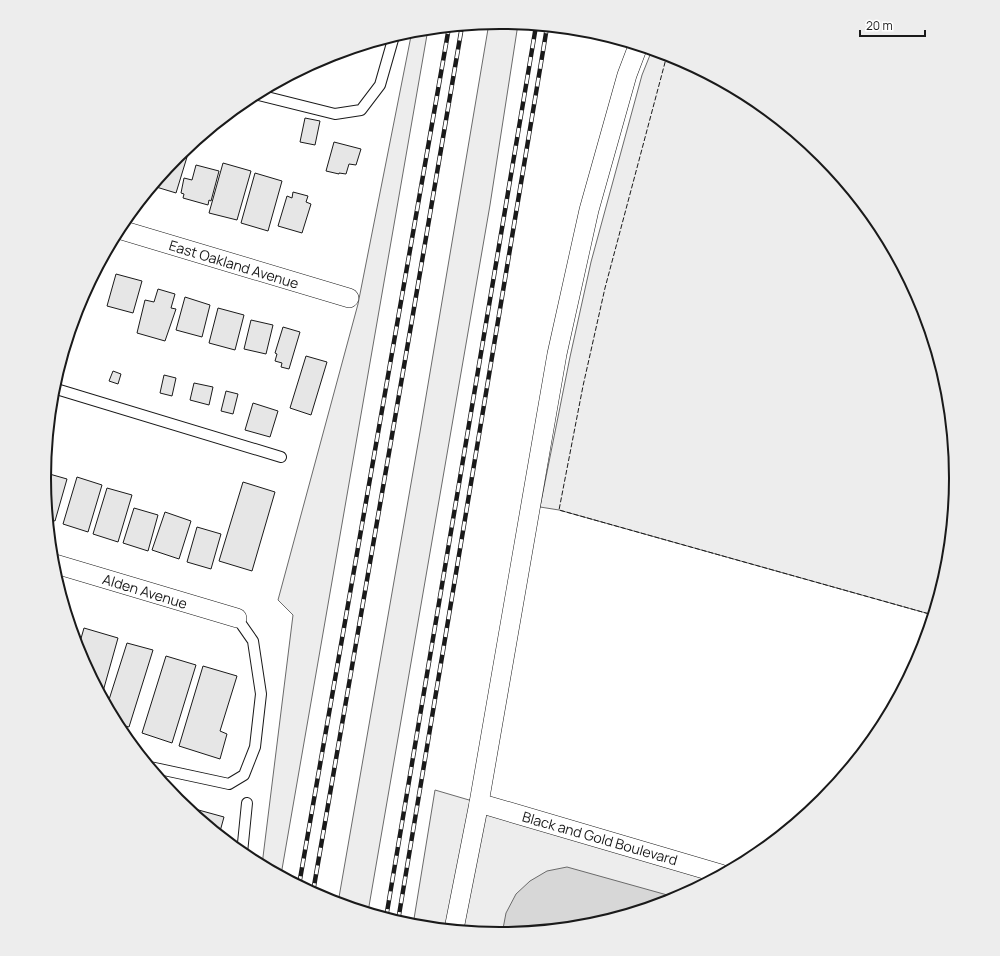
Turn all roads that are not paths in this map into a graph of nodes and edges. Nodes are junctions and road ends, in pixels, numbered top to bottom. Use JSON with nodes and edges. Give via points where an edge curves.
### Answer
{"nodes":[{"id":1,"x":392,"y":42,"type":"edge"},
{"id":2,"x":636,"y":51,"type":"edge"},
{"id":3,"x":264,"y":96,"type":"edge"},
{"id":4,"x":126,"y":231,"type":"edge"},
{"id":5,"x":349,"y":298,"type":"dead end"},
{"id":6,"x":60,"y":390,"type":"edge"},
{"id":7,"x":281,"y":457,"type":"dead end"},
{"id":8,"x":60,"y":565,"type":"edge"},
{"id":9,"x":237,"y":618,"type":"joint"},
{"id":10,"x":158,"y":769,"type":"edge"},
{"id":11,"x":247,"y":803,"type":"dead end"},
{"id":12,"x":479,"y":803,"type":"junction"},
{"id":13,"x":243,"y":845,"type":"edge"},
{"id":14,"x":715,"y":872,"type":"edge"},
{"id":15,"x":455,"y":924,"type":"edge"}],
"edges":[{"from":1,"to":3,"type":"lane","via":[[380,86],[361,110],[335,114]]},
{"from":2,"to":12,"type":"street","via":[[589,210],[557,354]]},
{"from":4,"to":5,"type":"street","name":"East Oakland Avenue"},
{"from":6,"to":7,"type":"lane"},
{"from":8,"to":9,"type":"street","name":"Alden Avenue"},
{"from":9,"to":10,"type":"lane","via":[[253,641],[261,694],[255,747],[244,775],[229,784]]},
{"from":11,"to":13,"type":"lane"},
{"from":12,"to":14,"type":"street","name":"Black and Gold Boulevard"},
{"from":12,"to":15,"type":"street"}]}
